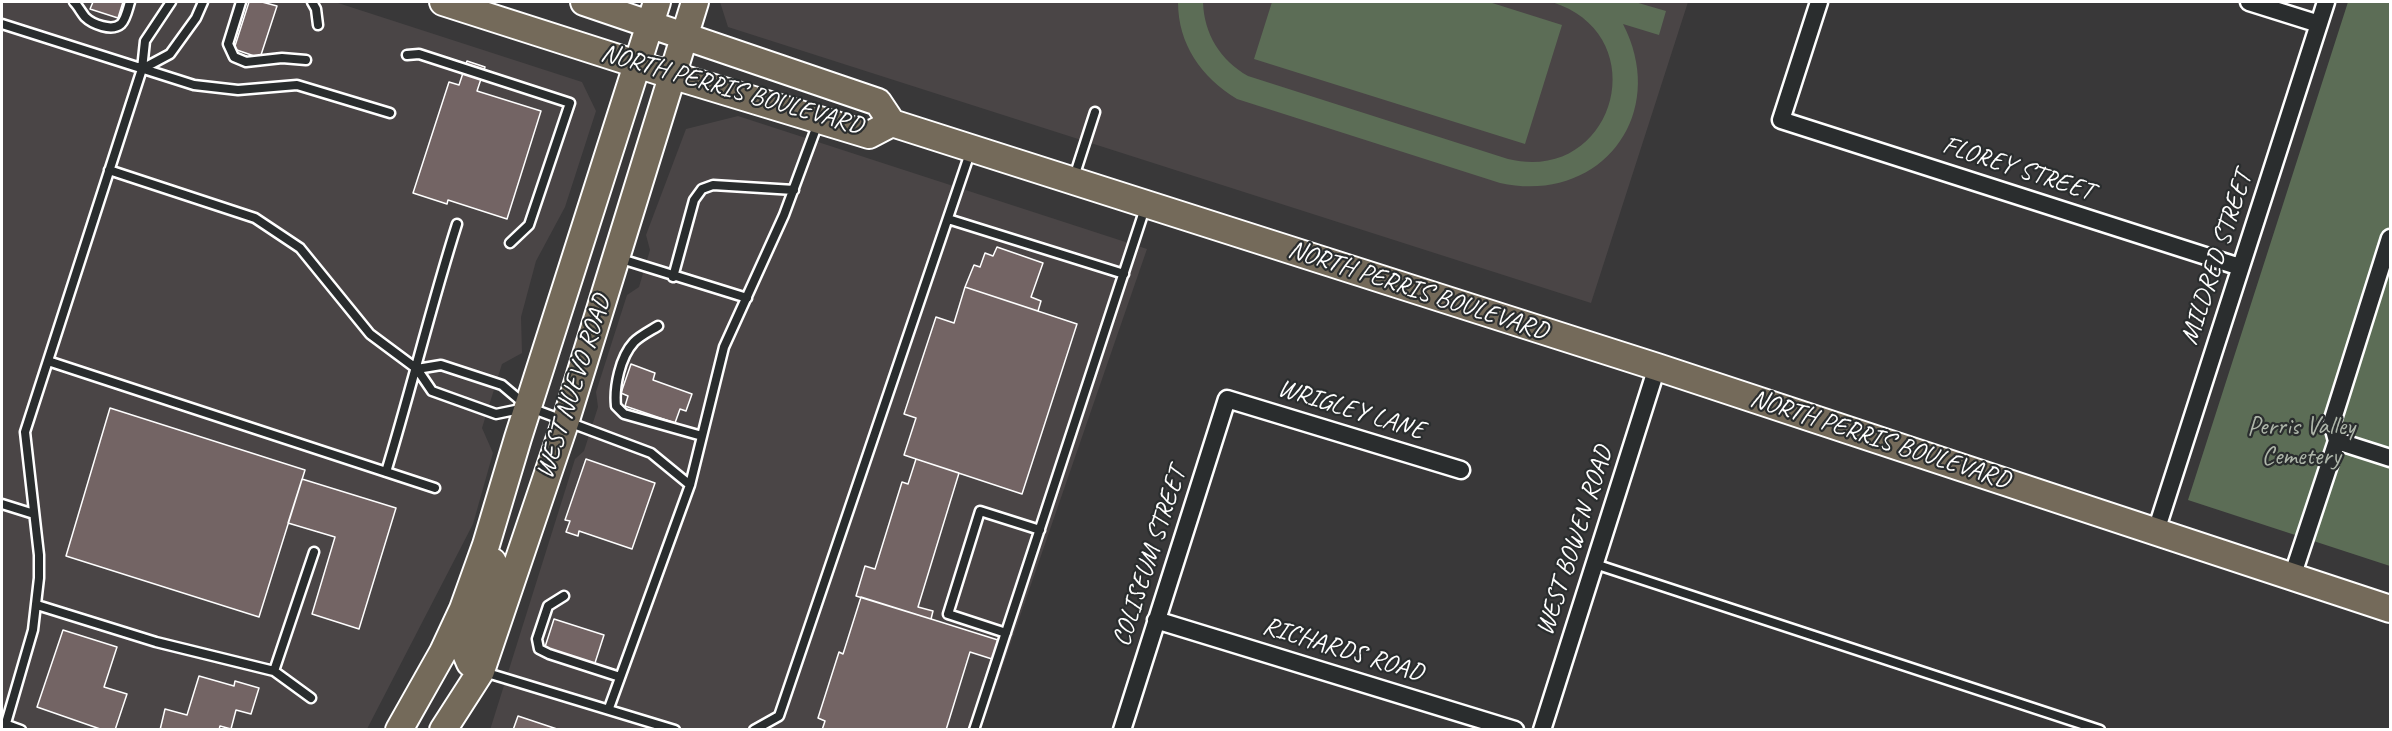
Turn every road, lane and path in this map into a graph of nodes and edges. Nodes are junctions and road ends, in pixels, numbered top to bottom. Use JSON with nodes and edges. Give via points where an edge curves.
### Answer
{"nodes":[{"id":1,"x":74,"y":2,"type":"edge"},
{"id":2,"x":130,"y":2,"type":"edge"},
{"id":3,"x":171,"y":2,"type":"edge"},
{"id":4,"x":203,"y":2,"type":"edge"},
{"id":5,"x":241,"y":2,"type":"edge"},
{"id":6,"x":312,"y":2,"type":"edge"},
{"id":7,"x":443,"y":2,"type":"edge"},
{"id":8,"x":584,"y":2,"type":"edge"},
{"id":9,"x":695,"y":2,"type":"edge"},
{"id":10,"x":1819,"y":2,"type":"edge"},
{"id":11,"x":2249,"y":2,"type":"edge"},
{"id":12,"x":2326,"y":2,"type":"edge"},
{"id":13,"x":653,"y":12,"type":"edge"},
{"id":14,"x":2,"y":24,"type":"edge"},
{"id":15,"x":2319,"y":24,"type":"junction"},
{"id":16,"x":318,"y":25,"type":"dead end"},
{"id":17,"x":684,"y":36,"type":"junction"},
{"id":18,"x":407,"y":55,"type":"dead end"},
{"id":19,"x":306,"y":60,"type":"dead end"},
{"id":20,"x":636,"y":63,"type":"junction"},
{"id":21,"x":142,"y":69,"type":"junction"},
{"id":22,"x":671,"y":75,"type":"junction"},
{"id":23,"x":1095,"y":112,"type":"dead end"},
{"id":24,"x":390,"y":113,"type":"dead end"},
{"id":25,"x":819,"y":120,"type":"junction"},
{"id":26,"x":892,"y":123,"type":"junction"},
{"id":27,"x":972,"y":149,"type":"junction"},
{"id":28,"x":109,"y":170,"type":"junction"},
{"id":29,"x":1072,"y":180,"type":"junction"},
{"id":30,"x":794,"y":190,"type":"junction"},
{"id":31,"x":1146,"y":204,"type":"junction"},
{"id":32,"x":948,"y":219,"type":"junction"},
{"id":33,"x":457,"y":224,"type":"dead end"},
{"id":34,"x":2391,"y":238,"type":"edge"},
{"id":35,"x":510,"y":243,"type":"dead end"},
{"id":36,"x":615,"y":257,"type":"junction"},
{"id":37,"x":2240,"y":267,"type":"junction"},
{"id":38,"x":1124,"y":274,"type":"junction"},
{"id":39,"x":673,"y":277,"type":"junction"},
{"id":40,"x":747,"y":298,"type":"junction"},
{"id":41,"x":658,"y":326,"type":"dead end"},
{"id":42,"x":48,"y":361,"type":"junction"},
{"id":43,"x":1657,"y":367,"type":"junction"},
{"id":44,"x":417,"y":369,"type":"junction"},
{"id":45,"x":1227,"y":399,"type":"joint"},
{"id":46,"x":528,"y":407,"type":"junction"},
{"id":47,"x":566,"y":420,"type":"junction"},
{"id":48,"x":702,"y":436,"type":"junction"},
{"id":49,"x":2337,"y":441,"type":"junction"},
{"id":50,"x":2391,"y":458,"type":"edge"},
{"id":51,"x":1461,"y":470,"type":"dead end"},
{"id":52,"x":386,"y":472,"type":"junction"},
{"id":53,"x":690,"y":485,"type":"junction"},
{"id":54,"x":435,"y":488,"type":"dead end"},
{"id":55,"x":2,"y":504,"type":"edge"},
{"id":56,"x":34,"y":514,"type":"junction"},
{"id":57,"x":1040,"y":530,"type":"junction"},
{"id":58,"x":2156,"y":531,"type":"junction"},
{"id":59,"x":486,"y":545,"type":"junction"},
{"id":60,"x":314,"y":552,"type":"dead end"},
{"id":61,"x":1595,"y":564,"type":"junction"},
{"id":62,"x":2292,"y":577,"type":"junction"},
{"id":63,"x":564,"y":596,"type":"dead end"},
{"id":64,"x":37,"y":605,"type":"junction"},
{"id":65,"x":2391,"y":609,"type":"edge"},
{"id":66,"x":1156,"y":620,"type":"junction"},
{"id":67,"x":1006,"y":633,"type":"junction"},
{"id":68,"x":274,"y":671,"type":"junction"},
{"id":69,"x":481,"y":671,"type":"junction"},
{"id":70,"x":620,"y":677,"type":"junction"},
{"id":71,"x":311,"y":698,"type":"dead end"},
{"id":72,"x":609,"y":708,"type":"junction"},
{"id":73,"x":4,"y":726,"type":"edge"},
{"id":74,"x":21,"y":729,"type":"edge"},
{"id":75,"x":399,"y":729,"type":"edge"},
{"id":76,"x":443,"y":729,"type":"edge"},
{"id":77,"x":675,"y":729,"type":"edge"},
{"id":78,"x":754,"y":729,"type":"edge"},
{"id":79,"x":974,"y":729,"type":"edge"},
{"id":80,"x":1122,"y":729,"type":"edge"},
{"id":81,"x":1515,"y":729,"type":"edge"},
{"id":82,"x":1542,"y":729,"type":"edge"},
{"id":83,"x":2100,"y":729,"type":"edge"}],
"edges":[{"from":1,"to":2,"type":"lane","via":[[94,24],[110,27],[121,24]]},
{"from":3,"to":21,"type":"lane","via":[[145,41]]},
{"from":4,"to":21,"type":"lane","via":[[170,54]]},
{"from":5,"to":19,"type":"lane","via":[[228,44],[234,57],[246,62]]},
{"from":6,"to":16,"type":"lane"},
{"from":7,"to":20,"type":"main road","name":"NORTH PERRIS BOULEVARD"},
{"from":8,"to":13,"type":"main road","name":"NORTH PERRIS BOULEVARD"},
{"from":9,"to":17,"type":"main road","name":"WEST NUEVO ROAD"},
{"from":10,"to":37,"type":"street","name":"FLOREY STREET","via":[[1781,120]]},
{"from":11,"to":15,"type":"street"},
{"from":12,"to":15,"type":"street","name":"MILDRED STREET"},
{"from":13,"to":17,"type":"main road","name":"NORTH PERRIS BOULEVARD"},
{"from":13,"to":20,"type":"main road","name":"WEST NUEVO ROAD"},
{"from":14,"to":21,"type":"lane"},
{"from":15,"to":37,"type":"street","name":"MILDRED STREET"},
{"from":17,"to":22,"type":"main road","name":"WEST NUEVO ROAD"},
{"from":17,"to":26,"type":"main road","name":"NORTH PERRIS BOULEVARD","via":[[878,102]]},
{"from":18,"to":35,"type":"lane","via":[[418,54],[570,103],[529,225]]},
{"from":20,"to":22,"type":"main road","name":"NORTH PERRIS BOULEVARD"},
{"from":20,"to":46,"type":"main road","name":"WEST NUEVO ROAD"},
{"from":21,"to":24,"type":"lane","via":[[194,85],[238,90],[297,85]]},
{"from":21,"to":28,"type":"lane"},
{"from":22,"to":25,"type":"main road","name":"NORTH PERRIS BOULEVARD"},
{"from":22,"to":36,"type":"main road","name":"WEST NUEVO ROAD"},
{"from":23,"to":29,"type":"lane"},
{"from":25,"to":26,"type":"main road","name":"NORTH PERRIS BOULEVARD","via":[[869,135]]},
{"from":25,"to":30,"type":"lane"},
{"from":26,"to":27,"type":"main road","name":"NORTH PERRIS BOULEVARD"},
{"from":27,"to":29,"type":"main road","name":"NORTH PERRIS BOULEVARD"},
{"from":27,"to":32,"type":"lane"},
{"from":28,"to":42,"type":"lane"},
{"from":28,"to":44,"type":"lane","via":[[255,218],[300,248],[370,334]]},
{"from":29,"to":31,"type":"main road","name":"NORTH PERRIS BOULEVARD"},
{"from":30,"to":39,"type":"lane","via":[[712,184],[702,189],[694,200]]},
{"from":30,"to":40,"type":"lane"},
{"from":31,"to":38,"type":"lane"},
{"from":31,"to":43,"type":"main road","name":"NORTH PERRIS BOULEVARD"},
{"from":32,"to":38,"type":"lane"},
{"from":32,"to":78,"type":"lane","via":[[779,717]]},
{"from":33,"to":44,"type":"lane","via":[[430,310]]},
{"from":34,"to":49,"type":"street","via":[[2332,422]]},
{"from":36,"to":39,"type":"lane"},
{"from":36,"to":47,"type":"main road","name":"WEST NUEVO ROAD"},
{"from":37,"to":58,"type":"street","name":"MILDRED STREET"},
{"from":38,"to":57,"type":"lane"},
{"from":39,"to":40,"type":"lane"},
{"from":40,"to":48,"type":"lane","via":[[724,347]]},
{"from":41,"to":48,"type":"lane","via":[[634,342],[626,355],[615,393],[616,406],[624,414]]},
{"from":42,"to":52,"type":"lane"},
{"from":42,"to":56,"type":"lane","via":[[25,432]]},
{"from":43,"to":58,"type":"main road","name":"NORTH PERRIS BOULEVARD"},
{"from":43,"to":61,"type":"street","name":"WEST BOWEN ROAD"},
{"from":44,"to":46,"type":"lane","via":[[441,365],[502,385]]},
{"from":44,"to":46,"type":"lane","via":[[432,391],[496,414]]},
{"from":44,"to":52,"type":"lane"},
{"from":45,"to":51,"type":"street","name":"WRIGLEY LANE"},
{"from":45,"to":66,"type":"street","name":"COLISEUM STREET"},
{"from":46,"to":47,"type":"lane"},
{"from":46,"to":59,"type":"main road","name":"WEST NUEVO ROAD"},
{"from":47,"to":53,"type":"lane","via":[[651,453]]},
{"from":47,"to":69,"type":"main road","name":"WEST NUEVO ROAD"},
{"from":48,"to":53,"type":"lane"},
{"from":49,"to":50,"type":"street"},
{"from":49,"to":62,"type":"street"},
{"from":52,"to":54,"type":"lane"},
{"from":53,"to":70,"type":"lane"},
{"from":55,"to":56,"type":"lane"},
{"from":56,"to":64,"type":"lane","via":[[39,555]]},
{"from":57,"to":67,"type":"lane"},
{"from":57,"to":67,"type":"lane","via":[[980,511],[948,614]]},
{"from":58,"to":62,"type":"main road","name":"NORTH PERRIS BOULEVARD"},
{"from":59,"to":69,"type":"main road","via":[[494,564],[489,592],[464,649],[470,663]]},
{"from":59,"to":75,"type":"main road","name":"WEST NUEVO ROAD","via":[[443,652]]},
{"from":60,"to":68,"type":"lane"},
{"from":61,"to":82,"type":"street","name":"WEST BOWEN ROAD"},
{"from":61,"to":83,"type":"lane"},
{"from":62,"to":65,"type":"main road","name":"NORTH PERRIS BOULEVARD"},
{"from":63,"to":70,"type":"lane","via":[[548,606],[537,639],[539,649]]},
{"from":64,"to":68,"type":"lane","via":[[156,642]]},
{"from":64,"to":73,"type":"lane"},
{"from":66,"to":80,"type":"street","name":"COLISEUM STREET"},
{"from":66,"to":81,"type":"street","name":"RICHARDS ROAD"},
{"from":67,"to":79,"type":"lane"},
{"from":68,"to":71,"type":"lane"},
{"from":69,"to":72,"type":"lane"},
{"from":69,"to":76,"type":"main road","name":"WEST NUEVO ROAD"},
{"from":70,"to":72,"type":"lane"},
{"from":72,"to":77,"type":"lane"},
{"from":73,"to":74,"type":"lane"}]}
